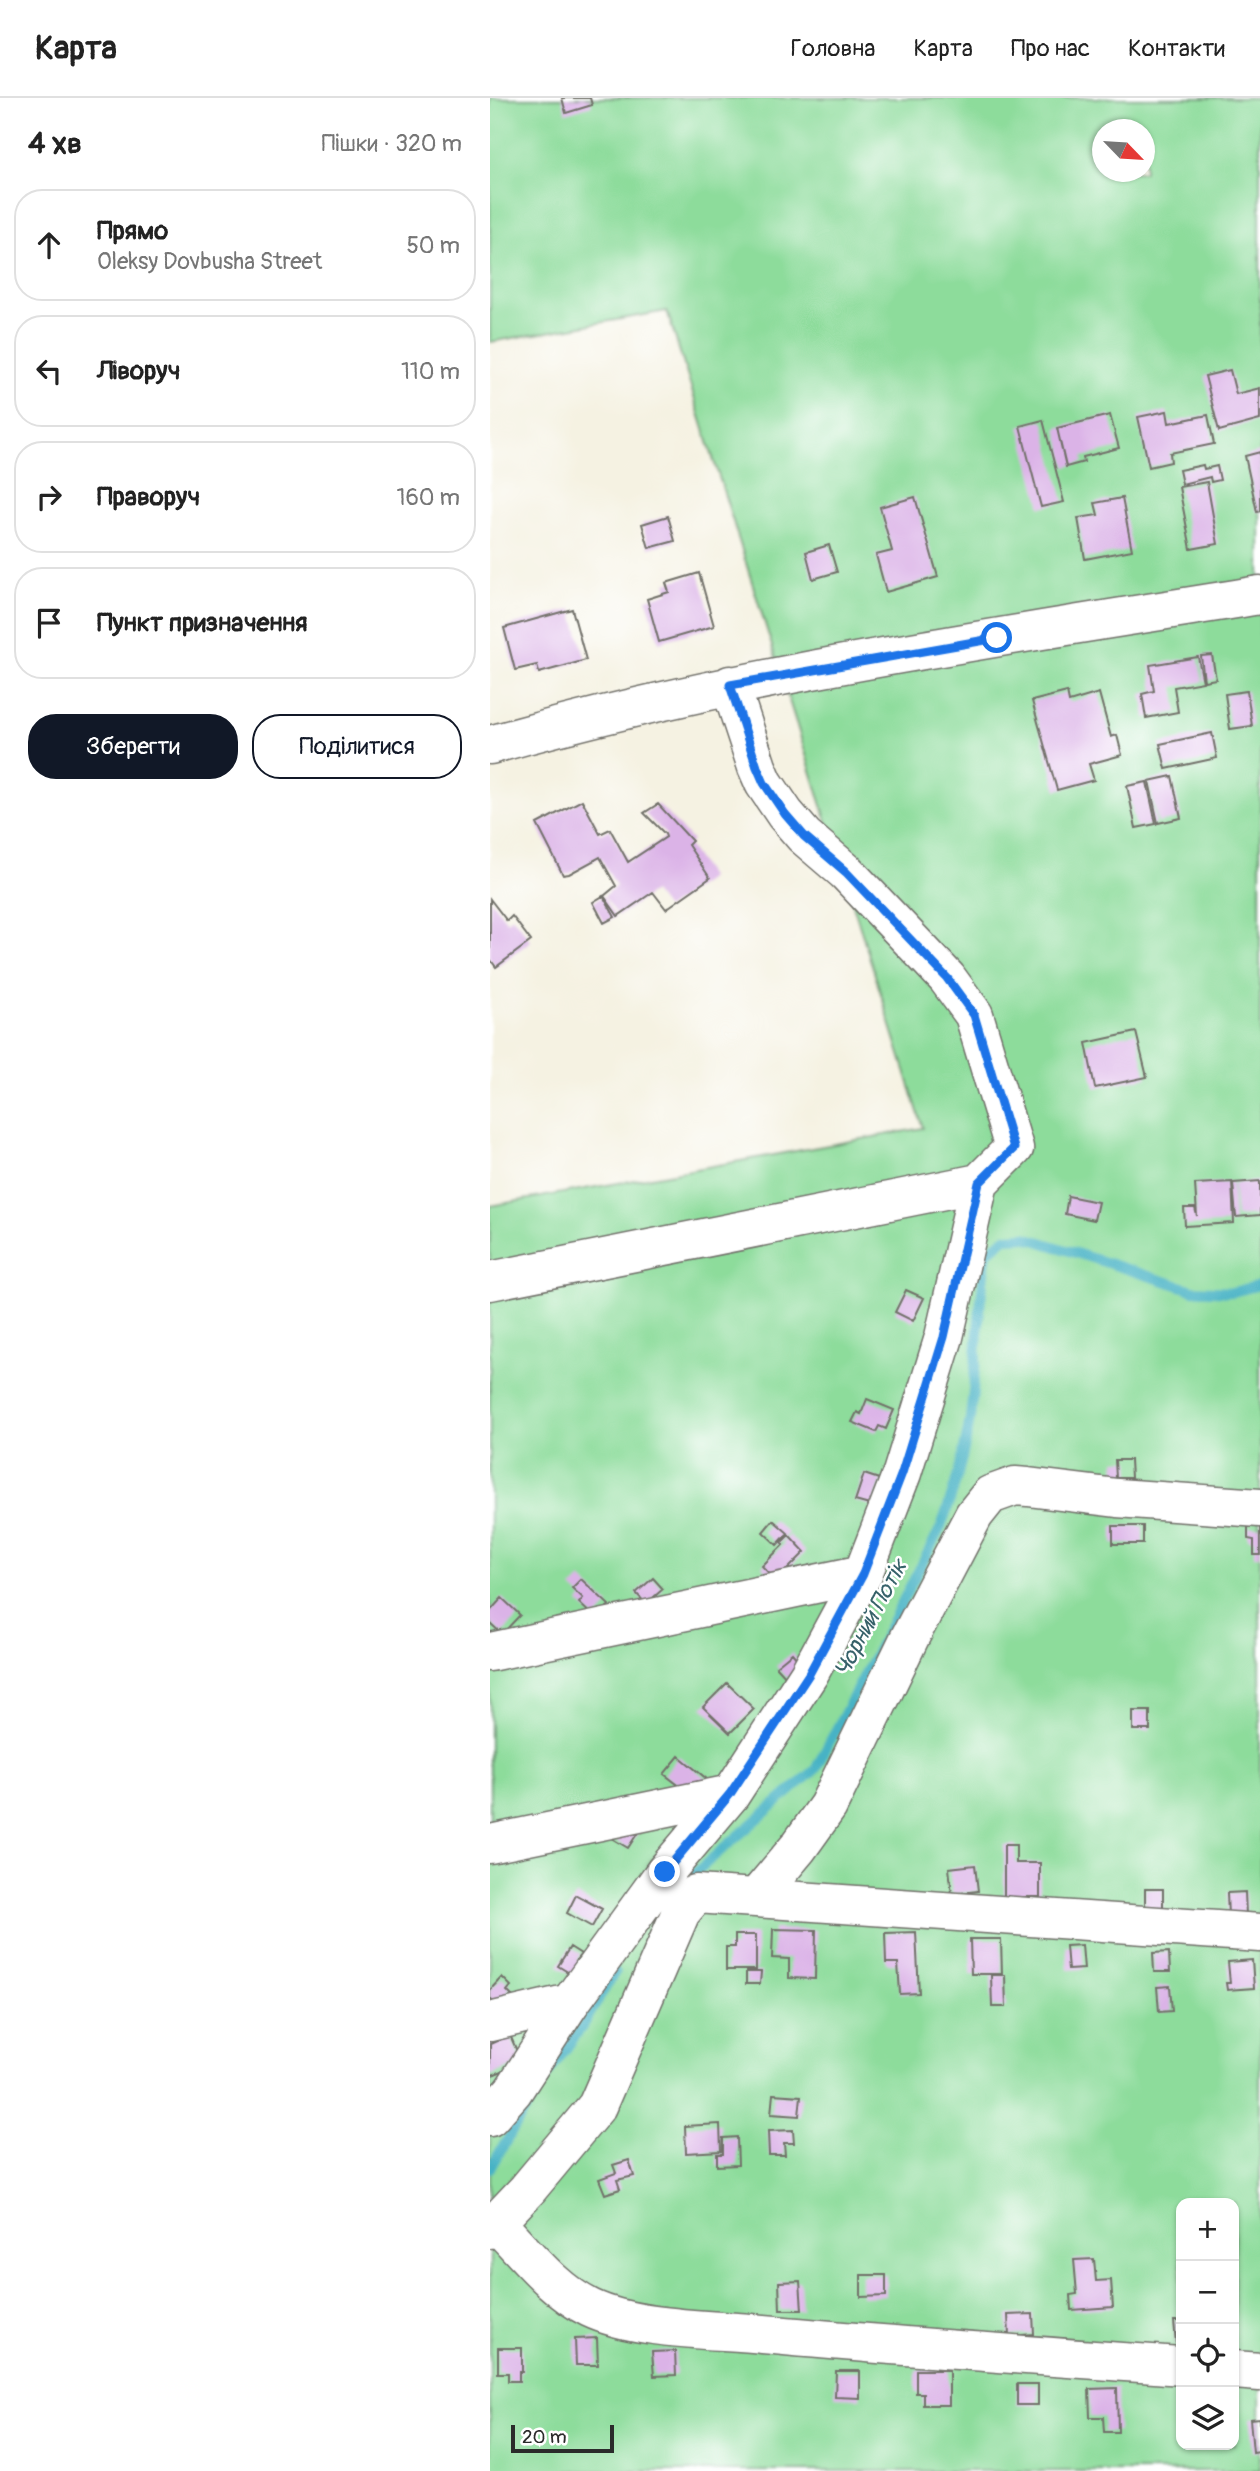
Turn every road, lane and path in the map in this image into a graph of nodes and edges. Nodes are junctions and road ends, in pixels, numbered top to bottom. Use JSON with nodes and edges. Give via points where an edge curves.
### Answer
{"nodes":[{"id":1,"x":1260,"y":595,"type":"edge"},
{"id":2,"x":730,"y":685,"type":"junction"},
{"id":3,"x":490,"y":745,"type":"edge"},
{"id":4,"x":979,"y":1183,"type":"junction"},
{"id":5,"x":490,"y":1281,"type":"edge"},
{"id":6,"x":1260,"y":1508,"type":"edge"},
{"id":7,"x":863,"y":1574,"type":"junction"},
{"id":8,"x":490,"y":1652,"type":"edge"},
{"id":9,"x":730,"y":1794,"type":"junction"},
{"id":10,"x":490,"y":1844,"type":"edge"},
{"id":11,"x":756,"y":1898,"type":"junction"},
{"id":12,"x":1260,"y":1933,"type":"edge"},
{"id":13,"x":570,"y":2003,"type":"junction"},
{"id":14,"x":490,"y":2022,"type":"edge"},
{"id":15,"x":490,"y":2117,"type":"edge"},
{"id":16,"x":493,"y":2226,"type":"edge"},
{"id":17,"x":1176,"y":2367,"type":"edge"},
{"id":18,"x":1239,"y":2370,"type":"edge"},
{"id":19,"x":1260,"y":2372,"type":"edge"}],
"edges":[{"from":1,"to":2,"type":"street"},
{"from":2,"to":3,"type":"street"},
{"from":2,"to":4,"type":"street","via":[[757,767],[785,814],[947,978],[974,1015],[1014,1148]]},
{"from":4,"to":5,"type":"street"},
{"from":4,"to":7,"type":"street","via":[[944,1337],[902,1473]]},
{"from":6,"to":11,"type":"street","via":[[1015,1486],[990,1495],[954,1551],[828,1806]]},
{"from":7,"to":8,"type":"street"},
{"from":7,"to":9,"type":"street","via":[[809,1674]]},
{"from":9,"to":10,"type":"street"},
{"from":9,"to":13,"type":"street","via":[[665,1872]]},
{"from":11,"to":12,"type":"street"},
{"from":11,"to":16,"type":"street","via":[[696,1894],[681,1912],[597,2106]]},
{"from":13,"to":14,"type":"street"},
{"from":13,"to":15,"type":"street","via":[[513,2091]]},
{"from":16,"to":17,"type":"street","via":[[564,2291],[590,2308],[650,2324]]},
{"from":18,"to":19,"type":"street"}]}
